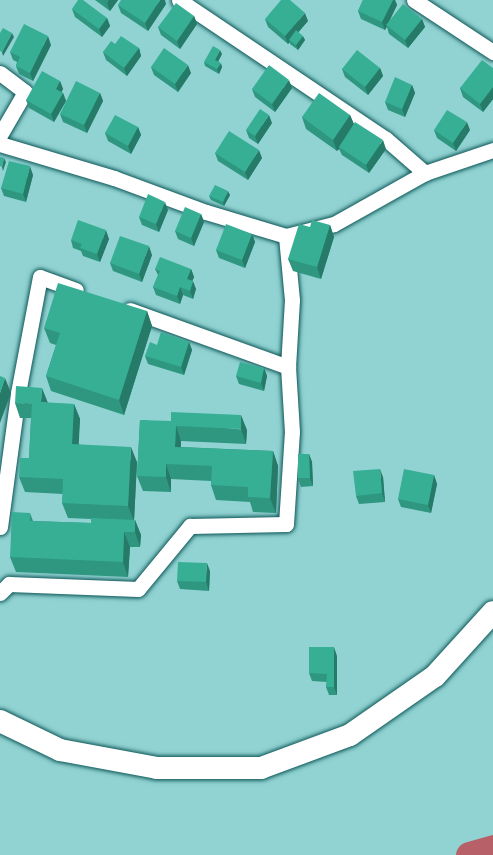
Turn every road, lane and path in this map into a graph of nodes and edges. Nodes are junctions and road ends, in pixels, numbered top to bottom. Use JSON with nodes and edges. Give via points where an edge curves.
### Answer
{"nodes":[{"id":1,"x":179,"y":0,"type":"edge"},
{"id":2,"x":414,"y":0,"type":"edge"},
{"id":3,"x":493,"y":52,"type":"edge"},
{"id":4,"x":0,"y":73,"type":"edge"},
{"id":5,"x":0,"y":135,"type":"edge"},
{"id":6,"x":0,"y":144,"type":"edge"},
{"id":7,"x":493,"y":150,"type":"edge"},
{"id":8,"x":425,"y":173,"type":"junction"},
{"id":9,"x":286,"y":236,"type":"junction"},
{"id":10,"x":96,"y":297,"type":"edge"},
{"id":11,"x":119,"y":306,"type":"edge"},
{"id":12,"x":288,"y":367,"type":"junction"},
{"id":13,"x":0,"y":527,"type":"edge"},
{"id":14,"x":0,"y":593,"type":"edge"},
{"id":15,"x":493,"y":612,"type":"edge"},
{"id":16,"x":0,"y":721,"type":"edge"}],
"edges":[{"from":1,"to":8,"type":"street","via":[[387,139]]},
{"from":2,"to":3,"type":"street"},
{"from":4,"to":5,"type":"street","via":[[25,92]]},
{"from":6,"to":9,"type":"street","via":[[94,171]]},
{"from":7,"to":8,"type":"street"},
{"from":8,"to":9,"type":"street","via":[[334,224]]},
{"from":9,"to":12,"type":"street","via":[[292,300]]},
{"from":10,"to":13,"type":"street","via":[[40,277],[18,393]]},
{"from":11,"to":12,"type":"street"},
{"from":12,"to":14,"type":"street","via":[[292,432],[286,524],[190,526],[138,589],[9,584]]},
{"from":15,"to":16,"type":"street","via":[[435,676],[350,735],[261,768],[157,768],[60,750]]}]}
